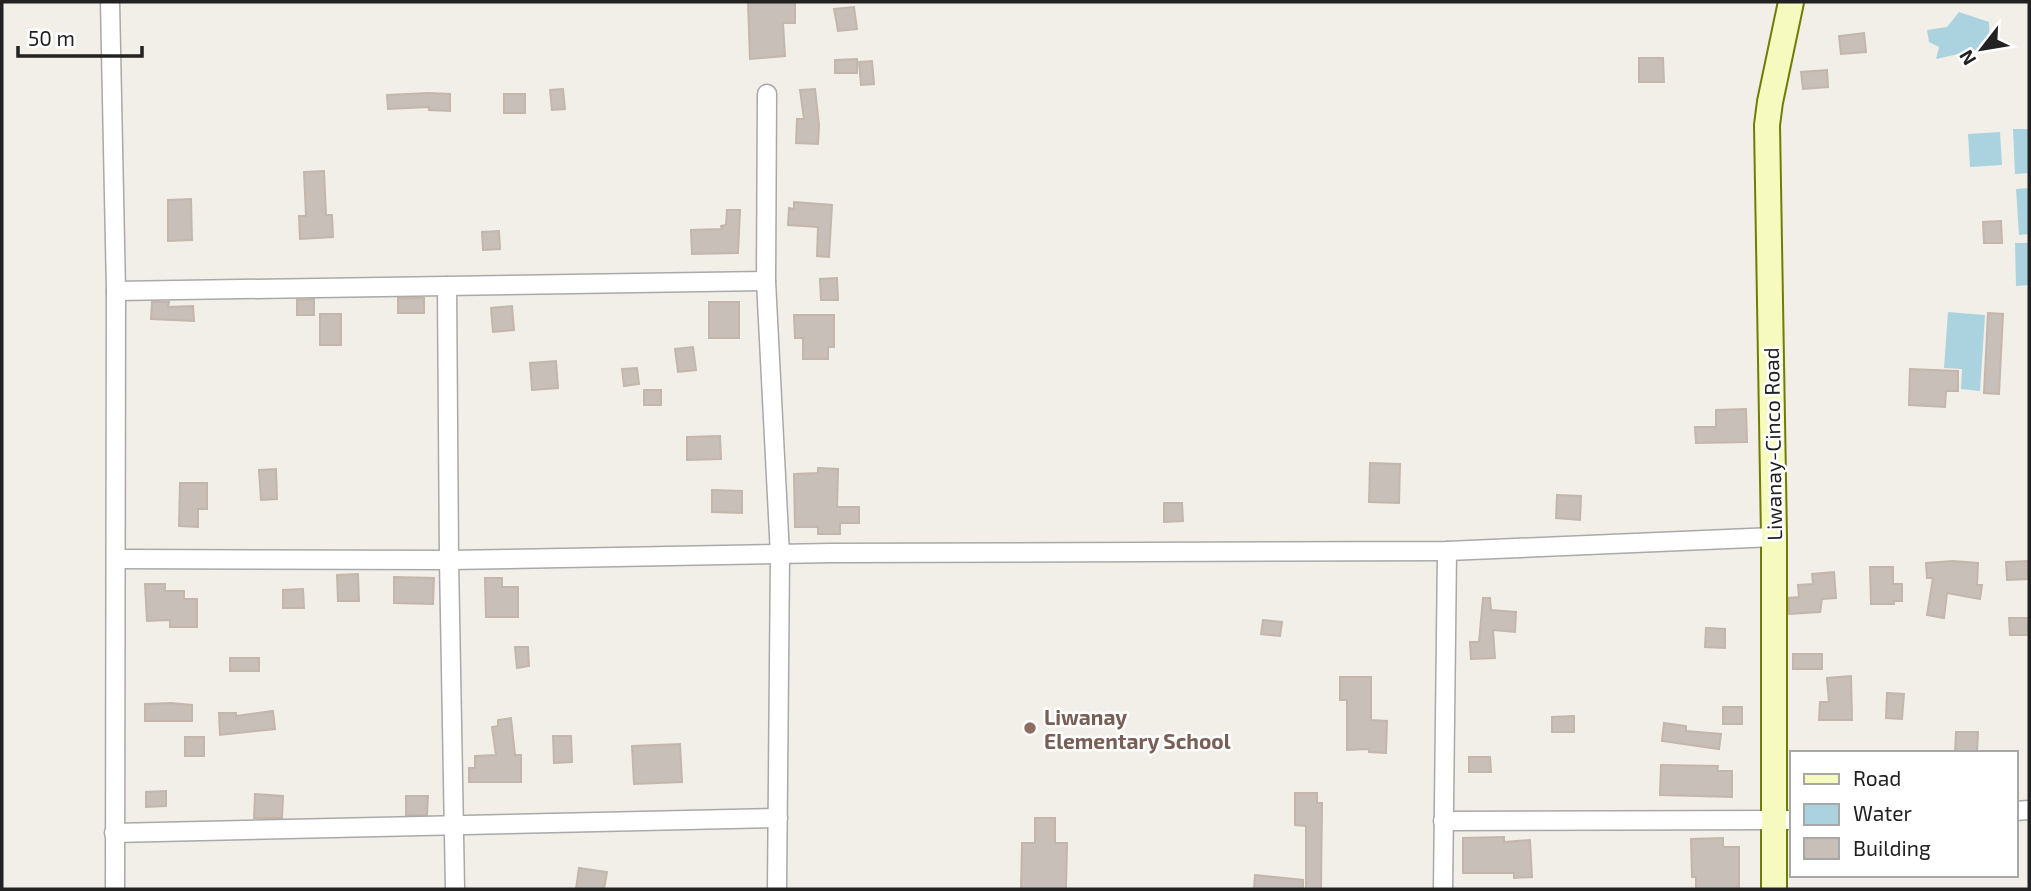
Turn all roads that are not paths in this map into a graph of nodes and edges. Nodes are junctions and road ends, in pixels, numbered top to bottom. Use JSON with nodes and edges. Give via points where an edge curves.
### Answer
{"nodes":[{"id":1,"x":110,"y":2,"type":"edge"},
{"id":2,"x":1791,"y":2,"type":"edge"},
{"id":3,"x":767,"y":94,"type":"dead end"},
{"id":4,"x":766,"y":281,"type":"junction"},
{"id":5,"x":447,"y":286,"type":"junction"},
{"id":6,"x":116,"y":290,"type":"junction"},
{"id":7,"x":1774,"y":537,"type":"junction"},
{"id":8,"x":1447,"y":551,"type":"junction"},
{"id":9,"x":780,"y":555,"type":"junction"},
{"id":10,"x":116,"y":559,"type":"junction"},
{"id":11,"x":449,"y":560,"type":"junction"},
{"id":12,"x":778,"y":818,"type":"junction"},
{"id":13,"x":1443,"y":821,"type":"junction"},
{"id":14,"x":1783,"y":821,"type":"edge"},
{"id":15,"x":456,"y":827,"type":"junction"},
{"id":16,"x":114,"y":833,"type":"junction"},
{"id":17,"x":115,"y":889,"type":"edge"},
{"id":18,"x":455,"y":889,"type":"edge"},
{"id":19,"x":777,"y":889,"type":"edge"},
{"id":20,"x":1443,"y":889,"type":"edge"},
{"id":21,"x":1774,"y":889,"type":"edge"}],
"edges":[{"from":1,"to":6,"type":"street"},
{"from":2,"to":7,"type":"street","name":"Liwanay-Cinco Road","via":[[1768,125]]},
{"from":3,"to":4,"type":"street"},
{"from":4,"to":5,"type":"street"},
{"from":4,"to":9,"type":"street"},
{"from":5,"to":6,"type":"street"},
{"from":5,"to":11,"type":"street"},
{"from":6,"to":10,"type":"street"},
{"from":7,"to":8,"type":"street"},
{"from":7,"to":14,"type":"street","name":"Liwanay-Cinco Road"},
{"from":8,"to":9,"type":"street"},
{"from":8,"to":13,"type":"street"},
{"from":9,"to":11,"type":"street"},
{"from":9,"to":12,"type":"street"},
{"from":10,"to":11,"type":"street"},
{"from":10,"to":16,"type":"street"},
{"from":11,"to":15,"type":"street"},
{"from":12,"to":15,"type":"street"},
{"from":12,"to":19,"type":"street"},
{"from":13,"to":14,"type":"street"},
{"from":13,"to":20,"type":"street"},
{"from":14,"to":21,"type":"street","name":"Liwanay-Cinco Road"},
{"from":15,"to":16,"type":"street"},
{"from":15,"to":18,"type":"street"},
{"from":16,"to":17,"type":"street"}]}
